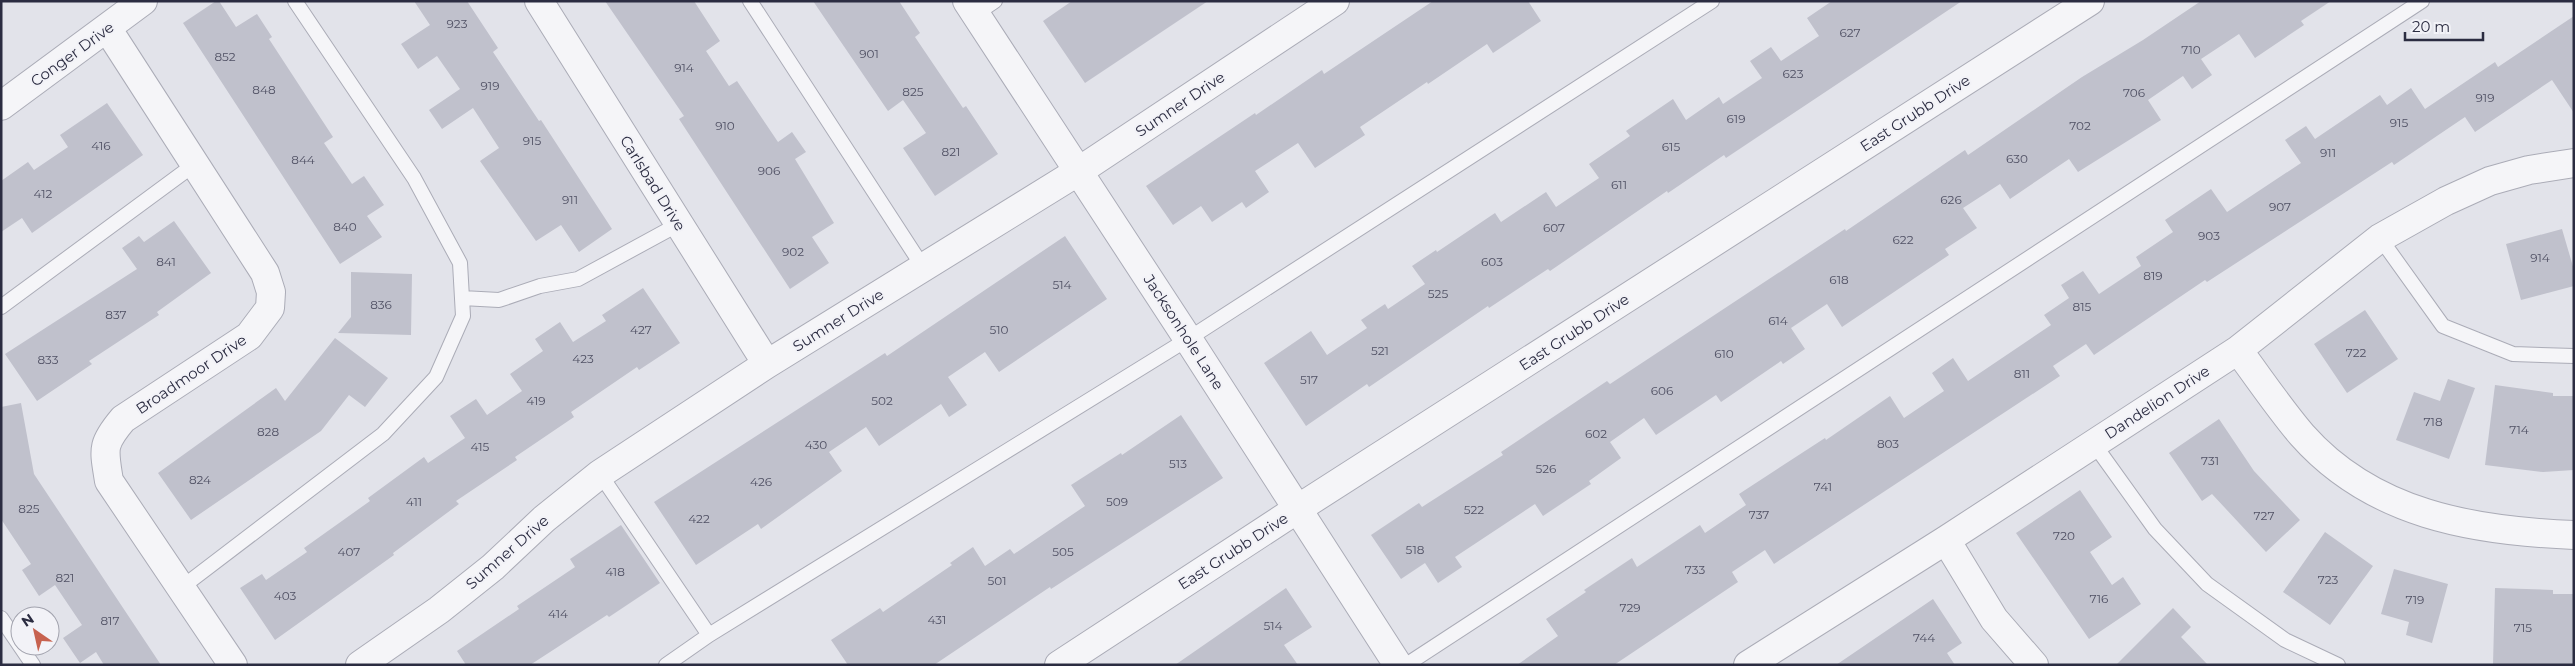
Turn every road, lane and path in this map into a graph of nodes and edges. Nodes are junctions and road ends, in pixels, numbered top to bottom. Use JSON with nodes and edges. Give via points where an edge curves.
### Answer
{"nodes":[{"id":1,"x":143,"y":1,"type":"edge"},
{"id":2,"x":295,"y":1,"type":"edge"},
{"id":3,"x":539,"y":1,"type":"edge"},
{"id":4,"x":750,"y":1,"type":"edge"},
{"id":5,"x":1335,"y":1,"type":"edge"},
{"id":6,"x":1712,"y":1,"type":"edge"},
{"id":7,"x":2090,"y":1,"type":"edge"},
{"id":8,"x":2422,"y":1,"type":"edge"},
{"id":9,"x":979,"y":6,"type":"edge"},
{"id":10,"x":107,"y":28,"type":"junction"},
{"id":11,"x":1,"y":106,"type":"edge"},
{"id":12,"x":2574,"y":163,"type":"edge"},
{"id":13,"x":195,"y":164,"type":"junction"},
{"id":14,"x":1079,"y":171,"type":"junction"},
{"id":15,"x":679,"y":224,"type":"junction"},
{"id":16,"x":2380,"y":238,"type":"junction"},
{"id":17,"x":923,"y":267,"type":"junction"},
{"id":18,"x":462,"y":298,"type":"junction"},
{"id":19,"x":1,"y":307,"type":"edge"},
{"id":20,"x":1188,"y":338,"type":"junction"},
{"id":21,"x":2238,"y":350,"type":"junction"},
{"id":22,"x":2574,"y":356,"type":"edge"},
{"id":23,"x":767,"y":364,"type":"junction"},
{"id":24,"x":2094,"y":444,"type":"junction"},
{"id":25,"x":600,"y":474,"type":"junction"},
{"id":26,"x":1299,"y":508,"type":"junction"},
{"id":27,"x":2574,"y":535,"type":"edge"},
{"id":28,"x":1946,"y":540,"type":"junction"},
{"id":29,"x":181,"y":588,"type":"junction"},
{"id":30,"x":1,"y":618,"type":"edge"},
{"id":31,"x":709,"y":636,"type":"junction"},
{"id":32,"x":33,"y":665,"type":"edge"},
{"id":33,"x":233,"y":665,"type":"edge"},
{"id":34,"x":360,"y":665,"type":"edge"},
{"id":35,"x":666,"y":665,"type":"edge"},
{"id":36,"x":1059,"y":665,"type":"edge"},
{"id":37,"x":1398,"y":665,"type":"edge"},
{"id":38,"x":1406,"y":665,"type":"edge"},
{"id":39,"x":1748,"y":665,"type":"edge"},
{"id":40,"x":2034,"y":665,"type":"edge"},
{"id":41,"x":2338,"y":665,"type":"edge"}],
"edges":[{"from":1,"to":10,"type":"street","name":"Conger Drive"},
{"from":2,"to":18,"type":"lane","via":[[414,178],[460,263]]},
{"from":3,"to":15,"type":"street","name":"Carlsbad Drive"},
{"from":4,"to":17,"type":"lane"},
{"from":5,"to":14,"type":"street","name":"Sumner Drive"},
{"from":6,"to":20,"type":"lane"},
{"from":7,"to":26,"type":"street","name":"East Grubb Drive"},
{"from":8,"to":38,"type":"lane"},
{"from":9,"to":14,"type":"street","name":"Jacksonhole Lane"},
{"from":10,"to":11,"type":"street","name":"Conger Drive"},
{"from":10,"to":13,"type":"street","name":"Broadmoor Drive"},
{"from":12,"to":16,"type":"street","name":"Dandelion Drive","via":[[2529,170],[2490,181],[2446,200]]},
{"from":13,"to":19,"type":"lane"},
{"from":13,"to":29,"type":"street","name":"Broadmoor Drive","via":[[265,273],[271,292],[270,308],[249,336],[123,419],[104,448],[108,481]]},
{"from":14,"to":17,"type":"street","name":"Sumner Drive"},
{"from":14,"to":20,"type":"street","name":"Jacksonhole Lane"},
{"from":15,"to":18,"type":"lane","via":[[578,279],[540,286],[499,300]]},
{"from":15,"to":23,"type":"street","name":"Carlsbad Drive"},
{"from":16,"to":21,"type":"street","name":"Dandelion Drive"},
{"from":16,"to":22,"type":"lane","via":[[2443,326],[2513,354]]},
{"from":17,"to":23,"type":"street","name":"Sumner Drive"},
{"from":18,"to":29,"type":"lane","via":[[463,316],[436,378],[383,434]]},
{"from":20,"to":26,"type":"street","name":"Jacksonhole Lane"},
{"from":20,"to":31,"type":"lane"},
{"from":21,"to":24,"type":"street","name":"Dandelion Drive"},
{"from":21,"to":27,"type":"street","via":[[2301,434],[2364,488],[2404,507],[2445,519],[2491,528]]},
{"from":23,"to":25,"type":"street","name":"Sumner Drive"},
{"from":24,"to":28,"type":"street","name":"Dandelion Drive"},
{"from":24,"to":41,"type":"lane","via":[[2155,529],[2207,584],[2285,640]]},
{"from":25,"to":31,"type":"lane"},
{"from":25,"to":34,"type":"street","name":"Sumner Drive","via":[[439,610]]},
{"from":26,"to":36,"type":"street","name":"East Grubb Drive"},
{"from":26,"to":37,"type":"street","name":"Jacksonhole Lane"},
{"from":28,"to":39,"type":"street","name":"Dandelion Drive"},
{"from":28,"to":40,"type":"street","via":[[1994,620]]},
{"from":29,"to":33,"type":"street","name":"Broadmoor Drive"},
{"from":30,"to":32,"type":"lane"},
{"from":31,"to":35,"type":"lane"}]}
